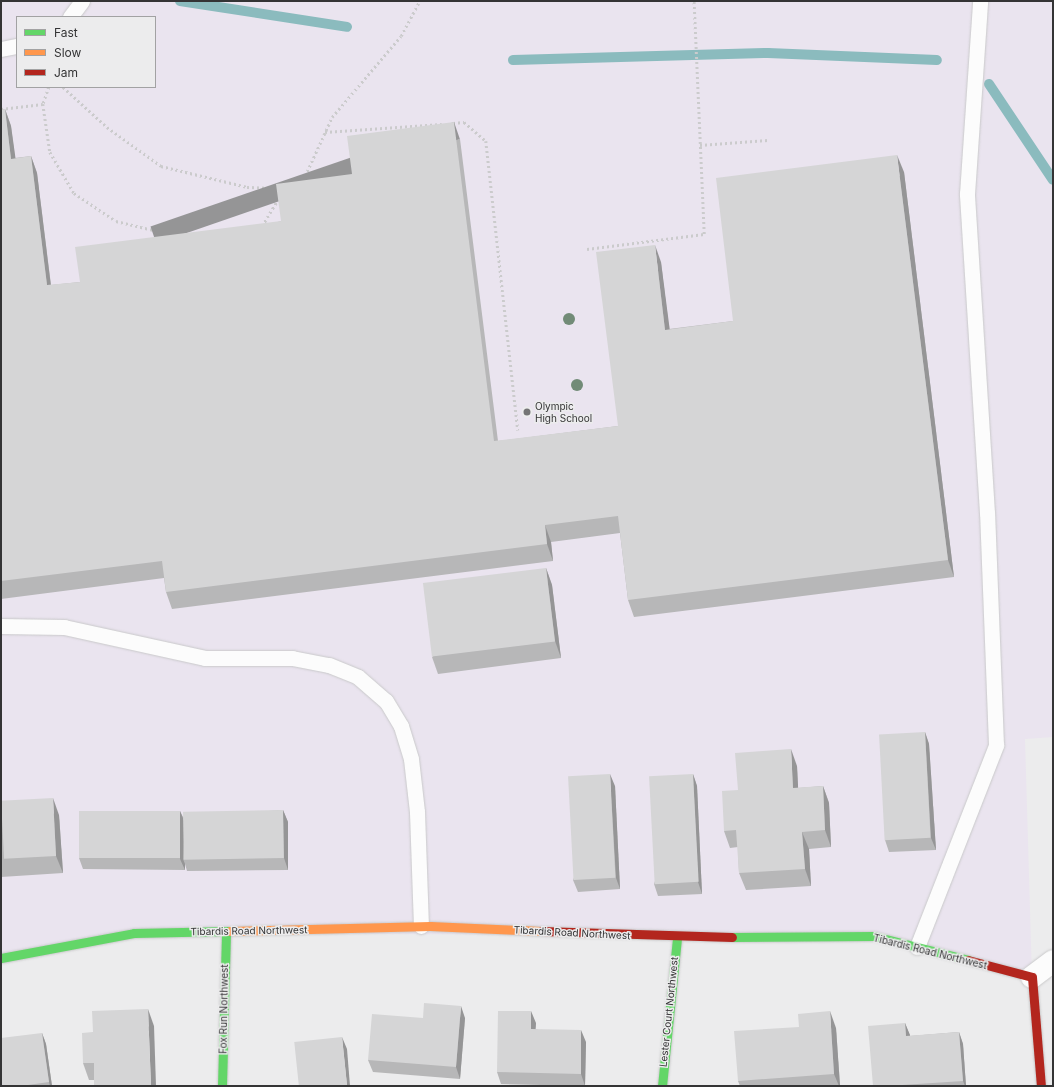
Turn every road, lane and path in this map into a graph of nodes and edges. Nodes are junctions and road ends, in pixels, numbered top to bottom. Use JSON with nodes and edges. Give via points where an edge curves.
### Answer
{"nodes":[{"id":1,"x":82,"y":1,"type":"edge"},
{"id":2,"x":420,"y":1,"type":"edge"},
{"id":3,"x":694,"y":1,"type":"edge"},
{"id":4,"x":980,"y":1,"type":"edge"},
{"id":5,"x":71,"y":16,"type":"edge"},
{"id":6,"x":16,"y":46,"type":"edge"},
{"id":7,"x":1,"y":49,"type":"edge"},
{"id":8,"x":49,"y":88,"type":"edge"},
{"id":9,"x":64,"y":88,"type":"edge"},
{"id":10,"x":43,"y":104,"type":"junction"},
{"id":11,"x":1,"y":110,"type":"edge"},
{"id":12,"x":325,"y":132,"type":"junction"},
{"id":13,"x":768,"y":140,"type":"dead end"},
{"id":14,"x":700,"y":145,"type":"junction"},
{"id":15,"x":291,"y":184,"type":"edge"},
{"id":16,"x":254,"y":230,"type":"edge"},
{"id":17,"x":180,"y":235,"type":"edge"},
{"id":18,"x":587,"y":249,"type":"dead end"},
{"id":19,"x":518,"y":430,"type":"dead end"},
{"id":20,"x":1,"y":626,"type":"edge"},
{"id":21,"x":422,"y":926,"type":"junction"},
{"id":22,"x":226,"y":931,"type":"junction"},
{"id":23,"x":677,"y":938,"type":"junction"},
{"id":24,"x":917,"y":947,"type":"junction"},
{"id":25,"x":1,"y":958,"type":"edge"},
{"id":26,"x":1053,"y":961,"type":"edge"},
{"id":27,"x":1032,"y":977,"type":"junction"},
{"id":28,"x":222,"y":1086,"type":"edge"},
{"id":29,"x":662,"y":1086,"type":"edge"},
{"id":30,"x":1041,"y":1086,"type":"edge"}],
"edges":[{"from":1,"to":5,"type":"lane"},
{"from":2,"to":12,"type":"path","via":[[402,36],[332,117]]},
{"from":3,"to":14,"type":"path"},
{"from":4,"to":24,"type":"lane","via":[[967,194],[987,513],[996,745]]},
{"from":6,"to":7,"type":"lane"},
{"from":8,"to":10,"type":"path"},
{"from":9,"to":16,"type":"path","via":[[107,127],[161,166],[247,187],[284,188],[261,229]]},
{"from":10,"to":11,"type":"path"},
{"from":10,"to":17,"type":"path","via":[[50,152],[74,193],[116,221],[165,235]]},
{"from":12,"to":15,"type":"path","via":[[305,176]]},
{"from":12,"to":19,"type":"path","via":[[464,122],[486,141]]},
{"from":13,"to":14,"type":"path"},
{"from":14,"to":18,"type":"path","via":[[704,234]]},
{"from":20,"to":21,"type":"lane","via":[[64,628],[205,658],[292,658],[329,665],[358,677],[386,701],[401,726],[411,759],[418,812]]},
{"from":21,"to":22,"type":"street","name":"Tibardis Road Northwest"},
{"from":21,"to":23,"type":"street","name":"Tibardis Road Northwest"},
{"from":22,"to":25,"type":"street","name":"Tibardis Road Northwest","via":[[134,933]]},
{"from":22,"to":28,"type":"street","name":"Fox Run Northwest"},
{"from":23,"to":24,"type":"street","name":"Tibardis Road Northwest","via":[[874,936]]},
{"from":23,"to":29,"type":"street","name":"Lester Court Northwest"},
{"from":24,"to":27,"type":"street","name":"Tibardis Road Northwest"},
{"from":26,"to":27,"type":"street"},
{"from":27,"to":30,"type":"street"}]}
